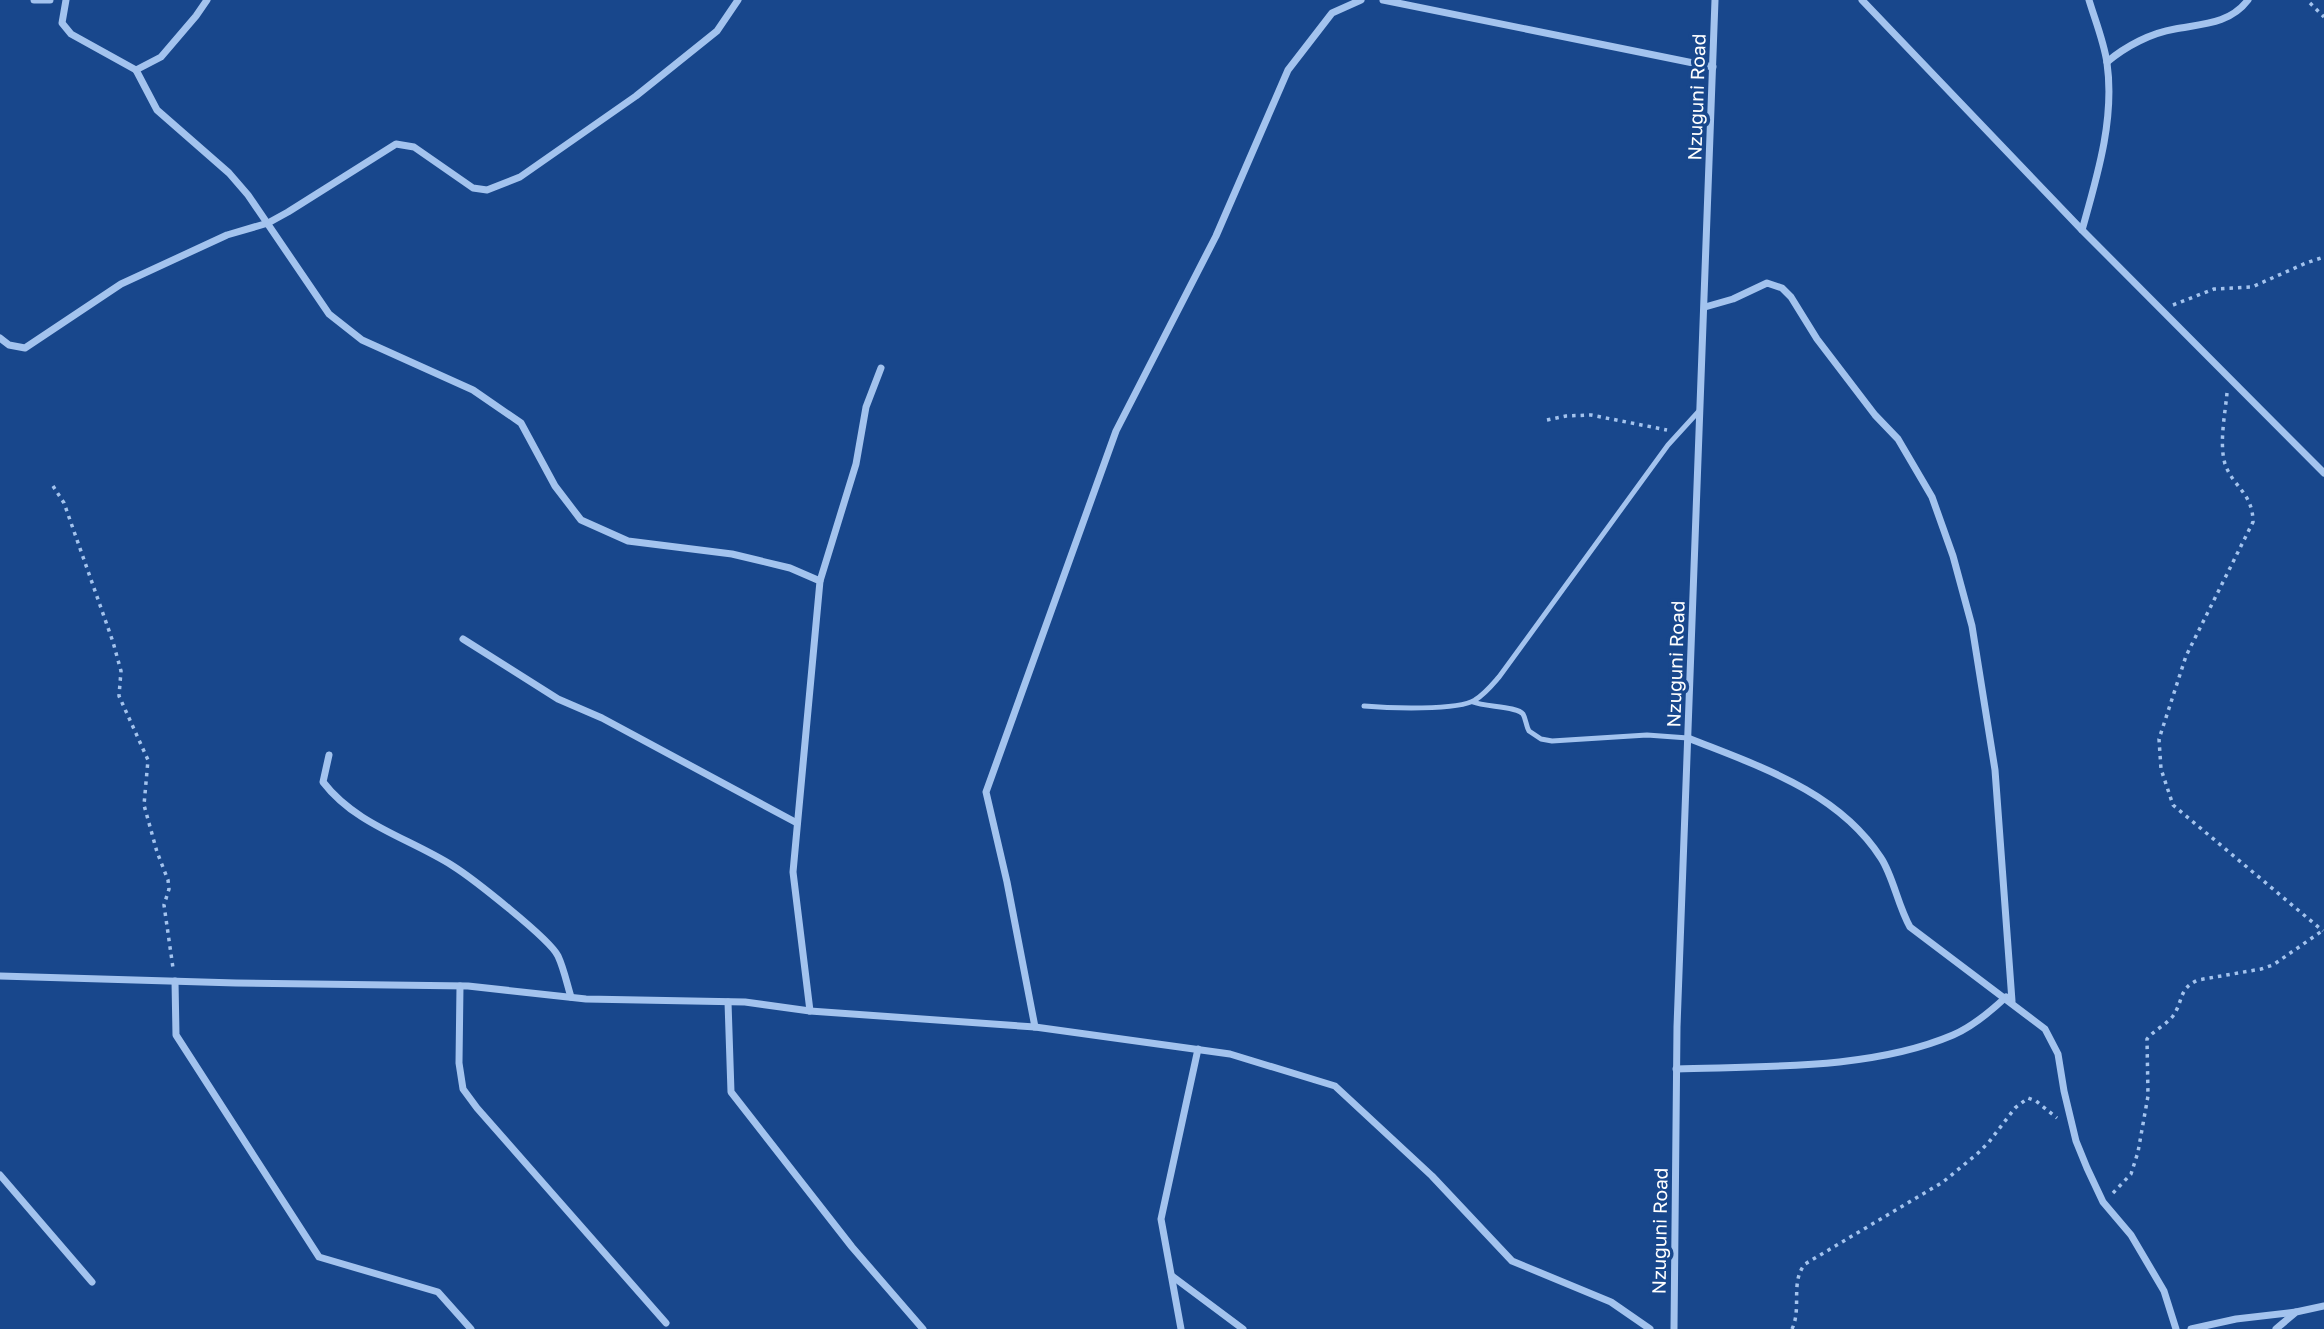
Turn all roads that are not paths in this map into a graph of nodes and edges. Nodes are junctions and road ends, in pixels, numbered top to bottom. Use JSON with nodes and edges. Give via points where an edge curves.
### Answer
{"nodes":[{"id":1,"x":34,"y":0,"type":"edge"},
{"id":2,"x":50,"y":0,"type":"edge"},
{"id":3,"x":66,"y":0,"type":"edge"},
{"id":4,"x":207,"y":0,"type":"edge"},
{"id":5,"x":738,"y":0,"type":"edge"},
{"id":6,"x":1361,"y":0,"type":"edge"},
{"id":7,"x":1383,"y":0,"type":"edge"},
{"id":8,"x":1715,"y":0,"type":"edge"},
{"id":9,"x":1862,"y":0,"type":"edge"},
{"id":10,"x":2089,"y":0,"type":"edge"},
{"id":11,"x":2248,"y":0,"type":"edge"},
{"id":12,"x":2107,"y":62,"type":"junction"},
{"id":13,"x":1713,"y":67,"type":"junction"},
{"id":14,"x":136,"y":70,"type":"junction"},
{"id":15,"x":268,"y":223,"type":"junction"},
{"id":16,"x":2082,"y":230,"type":"junction"},
{"id":17,"x":1705,"y":307,"type":"junction"},
{"id":18,"x":0,"y":338,"type":"edge"},
{"id":19,"x":881,"y":368,"type":"dead end"},
{"id":20,"x":1701,"y":408,"type":"junction"},
{"id":21,"x":2324,"y":473,"type":"edge"},
{"id":22,"x":820,"y":581,"type":"junction"},
{"id":23,"x":463,"y":639,"type":"dead end"},
{"id":24,"x":1473,"y":702,"type":"junction"},
{"id":25,"x":1364,"y":706,"type":"dead end"},
{"id":26,"x":1688,"y":737,"type":"junction"},
{"id":27,"x":329,"y":755,"type":"dead end"},
{"id":28,"x":797,"y":823,"type":"junction"},
{"id":29,"x":0,"y":976,"type":"edge"},
{"id":30,"x":175,"y":981,"type":"junction"},
{"id":31,"x":460,"y":986,"type":"junction"},
{"id":32,"x":571,"y":997,"type":"junction"},
{"id":33,"x":2009,"y":999,"type":"junction"},
{"id":34,"x":729,"y":1002,"type":"junction"},
{"id":35,"x":810,"y":1011,"type":"junction"},
{"id":36,"x":1035,"y":1027,"type":"junction"},
{"id":37,"x":1198,"y":1049,"type":"junction"},
{"id":38,"x":1676,"y":1069,"type":"junction"},
{"id":39,"x":0,"y":1175,"type":"edge"},
{"id":40,"x":1171,"y":1275,"type":"junction"},
{"id":41,"x":92,"y":1282,"type":"dead end"},
{"id":42,"x":2324,"y":1306,"type":"edge"},
{"id":43,"x":2296,"y":1312,"type":"junction"},
{"id":44,"x":666,"y":1323,"type":"dead end"},
{"id":45,"x":471,"y":1329,"type":"edge"},
{"id":46,"x":923,"y":1329,"type":"edge"},
{"id":47,"x":1181,"y":1329,"type":"edge"},
{"id":48,"x":1243,"y":1329,"type":"edge"},
{"id":49,"x":1650,"y":1329,"type":"edge"},
{"id":50,"x":1674,"y":1329,"type":"edge"},
{"id":51,"x":2176,"y":1329,"type":"edge"},
{"id":52,"x":2191,"y":1329,"type":"edge"},
{"id":53,"x":2276,"y":1329,"type":"edge"}],
"edges":[{"from":1,"to":2,"type":"street"},
{"from":3,"to":14,"type":"street","via":[[62,23],[71,34]]},
{"from":4,"to":14,"type":"street","via":[[161,57]]},
{"from":5,"to":15,"type":"street","via":[[717,31],[636,96],[520,177],[487,190],[473,188],[414,147],[396,144]]},
{"from":6,"to":36,"type":"street","via":[[1332,13],[1288,70],[1216,236],[1116,432],[986,792]]},
{"from":7,"to":13,"type":"street"},
{"from":8,"to":13,"type":"street","name":"Nzuguni Road"},
{"from":9,"to":16,"type":"street"},
{"from":10,"to":12,"type":"street"},
{"from":11,"to":12,"type":"street","via":[[2221,21],[2154,36]]},
{"from":12,"to":16,"type":"street","via":[[2104,143]]},
{"from":13,"to":17,"type":"street","name":"Nzuguni Road"},
{"from":14,"to":15,"type":"street","via":[[157,110],[229,173]]},
{"from":15,"to":18,"type":"street","via":[[227,235],[121,284],[25,348]]},
{"from":15,"to":22,"type":"street","via":[[329,314],[362,340],[473,390],[521,423],[555,486],[581,520],[628,541],[732,554],[790,568]]},
{"from":16,"to":21,"type":"street"},
{"from":17,"to":20,"type":"street","name":"Nzuguni Road"},
{"from":17,"to":33,"type":"street","via":[[1767,283],[1782,288],[1875,415],[1898,439],[1932,497],[1972,626],[1995,770]]},
{"from":19,"to":22,"type":"street","via":[[866,407],[856,464]]},
{"from":20,"to":24,"type":"lane","via":[[1668,445],[1499,677]]},
{"from":20,"to":26,"type":"street","name":"Nzuguni Road"},
{"from":22,"to":28,"type":"street"},
{"from":23,"to":28,"type":"street","via":[[558,699]]},
{"from":24,"to":25,"type":"lane","via":[[1435,707]]},
{"from":24,"to":26,"type":"lane","via":[[1519,711],[1528,731],[1552,741]]},
{"from":26,"to":33,"type":"street","via":[[1805,787],[1841,814],[1883,859],[1910,927]]},
{"from":26,"to":38,"type":"street","name":"Nzuguni Road"},
{"from":27,"to":32,"type":"street","via":[[323,782],[333,795],[368,822],[454,866],[541,936],[557,954]]},
{"from":28,"to":35,"type":"street","via":[[793,872]]},
{"from":29,"to":30,"type":"street"},
{"from":30,"to":31,"type":"street"},
{"from":30,"to":45,"type":"street","via":[[176,1035],[320,1257],[438,1292]]},
{"from":31,"to":32,"type":"street"},
{"from":31,"to":44,"type":"street","via":[[463,1089]]},
{"from":32,"to":34,"type":"street"},
{"from":33,"to":38,"type":"street","via":[[1954,1035],[1902,1051],[1803,1065]]},
{"from":33,"to":51,"type":"street","via":[[2051,1038],[2076,1141],[2103,1202],[2131,1235],[2164,1291]]},
{"from":34,"to":35,"type":"street"},
{"from":34,"to":46,"type":"street","via":[[731,1092],[852,1247]]},
{"from":35,"to":36,"type":"street"},
{"from":36,"to":37,"type":"street"},
{"from":37,"to":40,"type":"street","via":[[1161,1219]]},
{"from":37,"to":49,"type":"street","via":[[1230,1054],[1335,1086],[1432,1176],[1512,1261],[1611,1302]]},
{"from":38,"to":50,"type":"street","name":"Nzuguni Road"},
{"from":39,"to":41,"type":"street"},
{"from":40,"to":47,"type":"street"},
{"from":40,"to":48,"type":"street"},
{"from":42,"to":43,"type":"street"},
{"from":43,"to":52,"type":"street"},
{"from":43,"to":53,"type":"street"}]}
